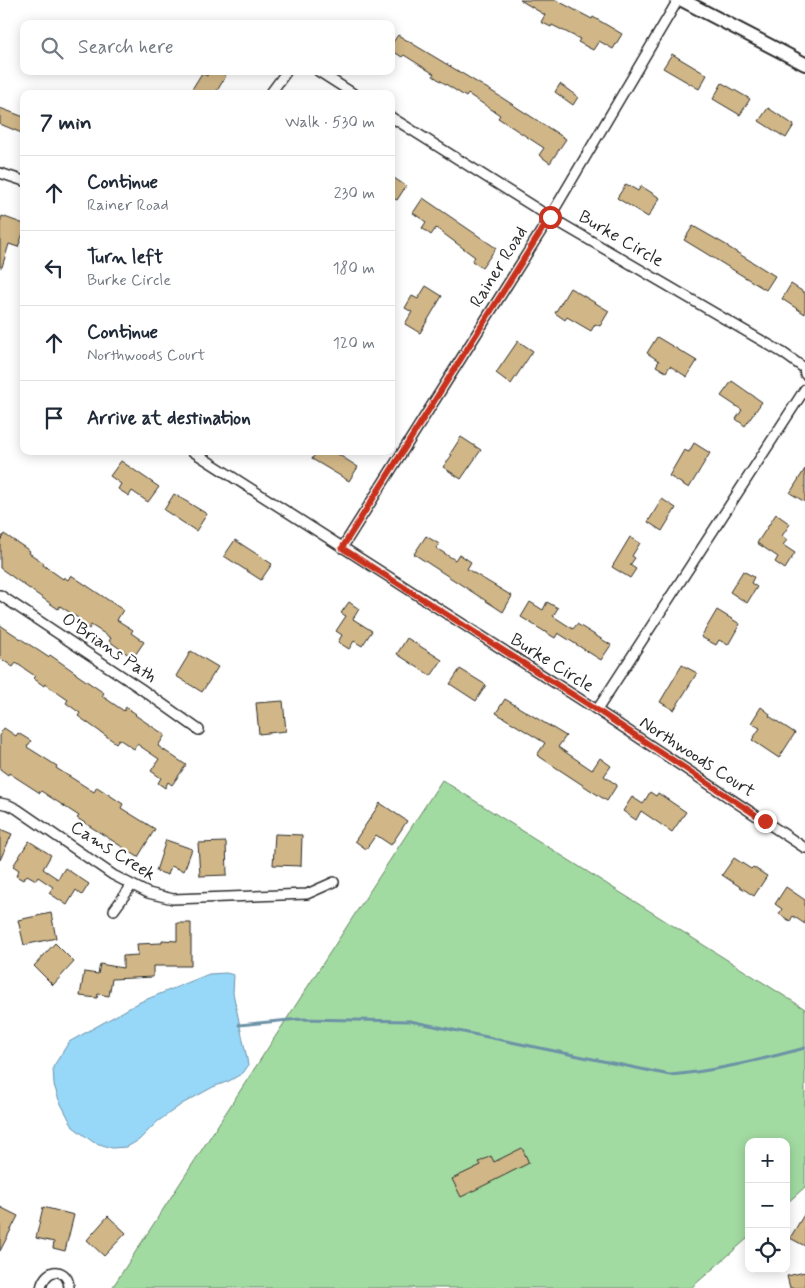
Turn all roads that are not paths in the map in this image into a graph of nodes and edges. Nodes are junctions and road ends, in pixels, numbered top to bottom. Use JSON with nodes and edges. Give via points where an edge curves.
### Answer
{"nodes":[{"id":1,"x":678,"y":0,"type":"edge"},
{"id":2,"x":682,"y":0,"type":"edge"},
{"id":3,"x":805,"y":64,"type":"edge"},
{"id":4,"x":284,"y":75,"type":"edge"},
{"id":5,"x":324,"y":75,"type":"edge"},
{"id":6,"x":273,"y":90,"type":"edge"},
{"id":7,"x":348,"y":90,"type":"edge"},
{"id":8,"x":395,"y":120,"type":"edge"},
{"id":9,"x":0,"y":173,"type":"edge"},
{"id":10,"x":20,"y":180,"type":"edge"},
{"id":11,"x":550,"y":217,"type":"junction"},
{"id":12,"x":805,"y":374,"type":"edge"},
{"id":13,"x":805,"y":389,"type":"edge"},
{"id":14,"x":198,"y":455,"type":"edge"},
{"id":15,"x":342,"y":548,"type":"junction"},
{"id":16,"x":0,"y":595,"type":"edge"},
{"id":17,"x":597,"y":710,"type":"junction"},
{"id":18,"x":199,"y":730,"type":"dead end"},
{"id":19,"x":0,"y":803,"type":"edge"},
{"id":20,"x":805,"y":848,"type":"edge"},
{"id":21,"x":334,"y":882,"type":"dead end"},
{"id":22,"x":132,"y":885,"type":"junction"},
{"id":23,"x":114,"y":910,"type":"dead end"},
{"id":24,"x":40,"y":1288,"type":"edge"},
{"id":25,"x":69,"y":1288,"type":"edge"}],
"edges":[{"from":1,"to":11,"type":"street","name":"Rainer Road"},
{"from":2,"to":3,"type":"main road"},
{"from":4,"to":6,"type":"street"},
{"from":5,"to":7,"type":"street"},
{"from":8,"to":11,"type":"street","name":"Burke Circle"},
{"from":9,"to":10,"type":"street"},
{"from":11,"to":12,"type":"street","name":"Burke Circle","via":[[783,353],[804,368]]},
{"from":11,"to":15,"type":"street","name":"Rainer Road"},
{"from":13,"to":17,"type":"street","name":"Burke Circle"},
{"from":14,"to":15,"type":"street","name":"Burke Circle"},
{"from":15,"to":17,"type":"street","name":"Burke Circle"},
{"from":16,"to":18,"type":"street","name":"O'Brians Path"},
{"from":17,"to":20,"type":"street","name":"Northwoods Court"},
{"from":19,"to":22,"type":"street","name":"Cams Creek","via":[[17,809]]},
{"from":21,"to":22,"type":"street","name":"Cams Creek","via":[[307,894],[173,899]]},
{"from":22,"to":23,"type":"street"},
{"from":24,"to":25,"type":"street","via":[[47,1274],[57,1272],[68,1280]]}]}
